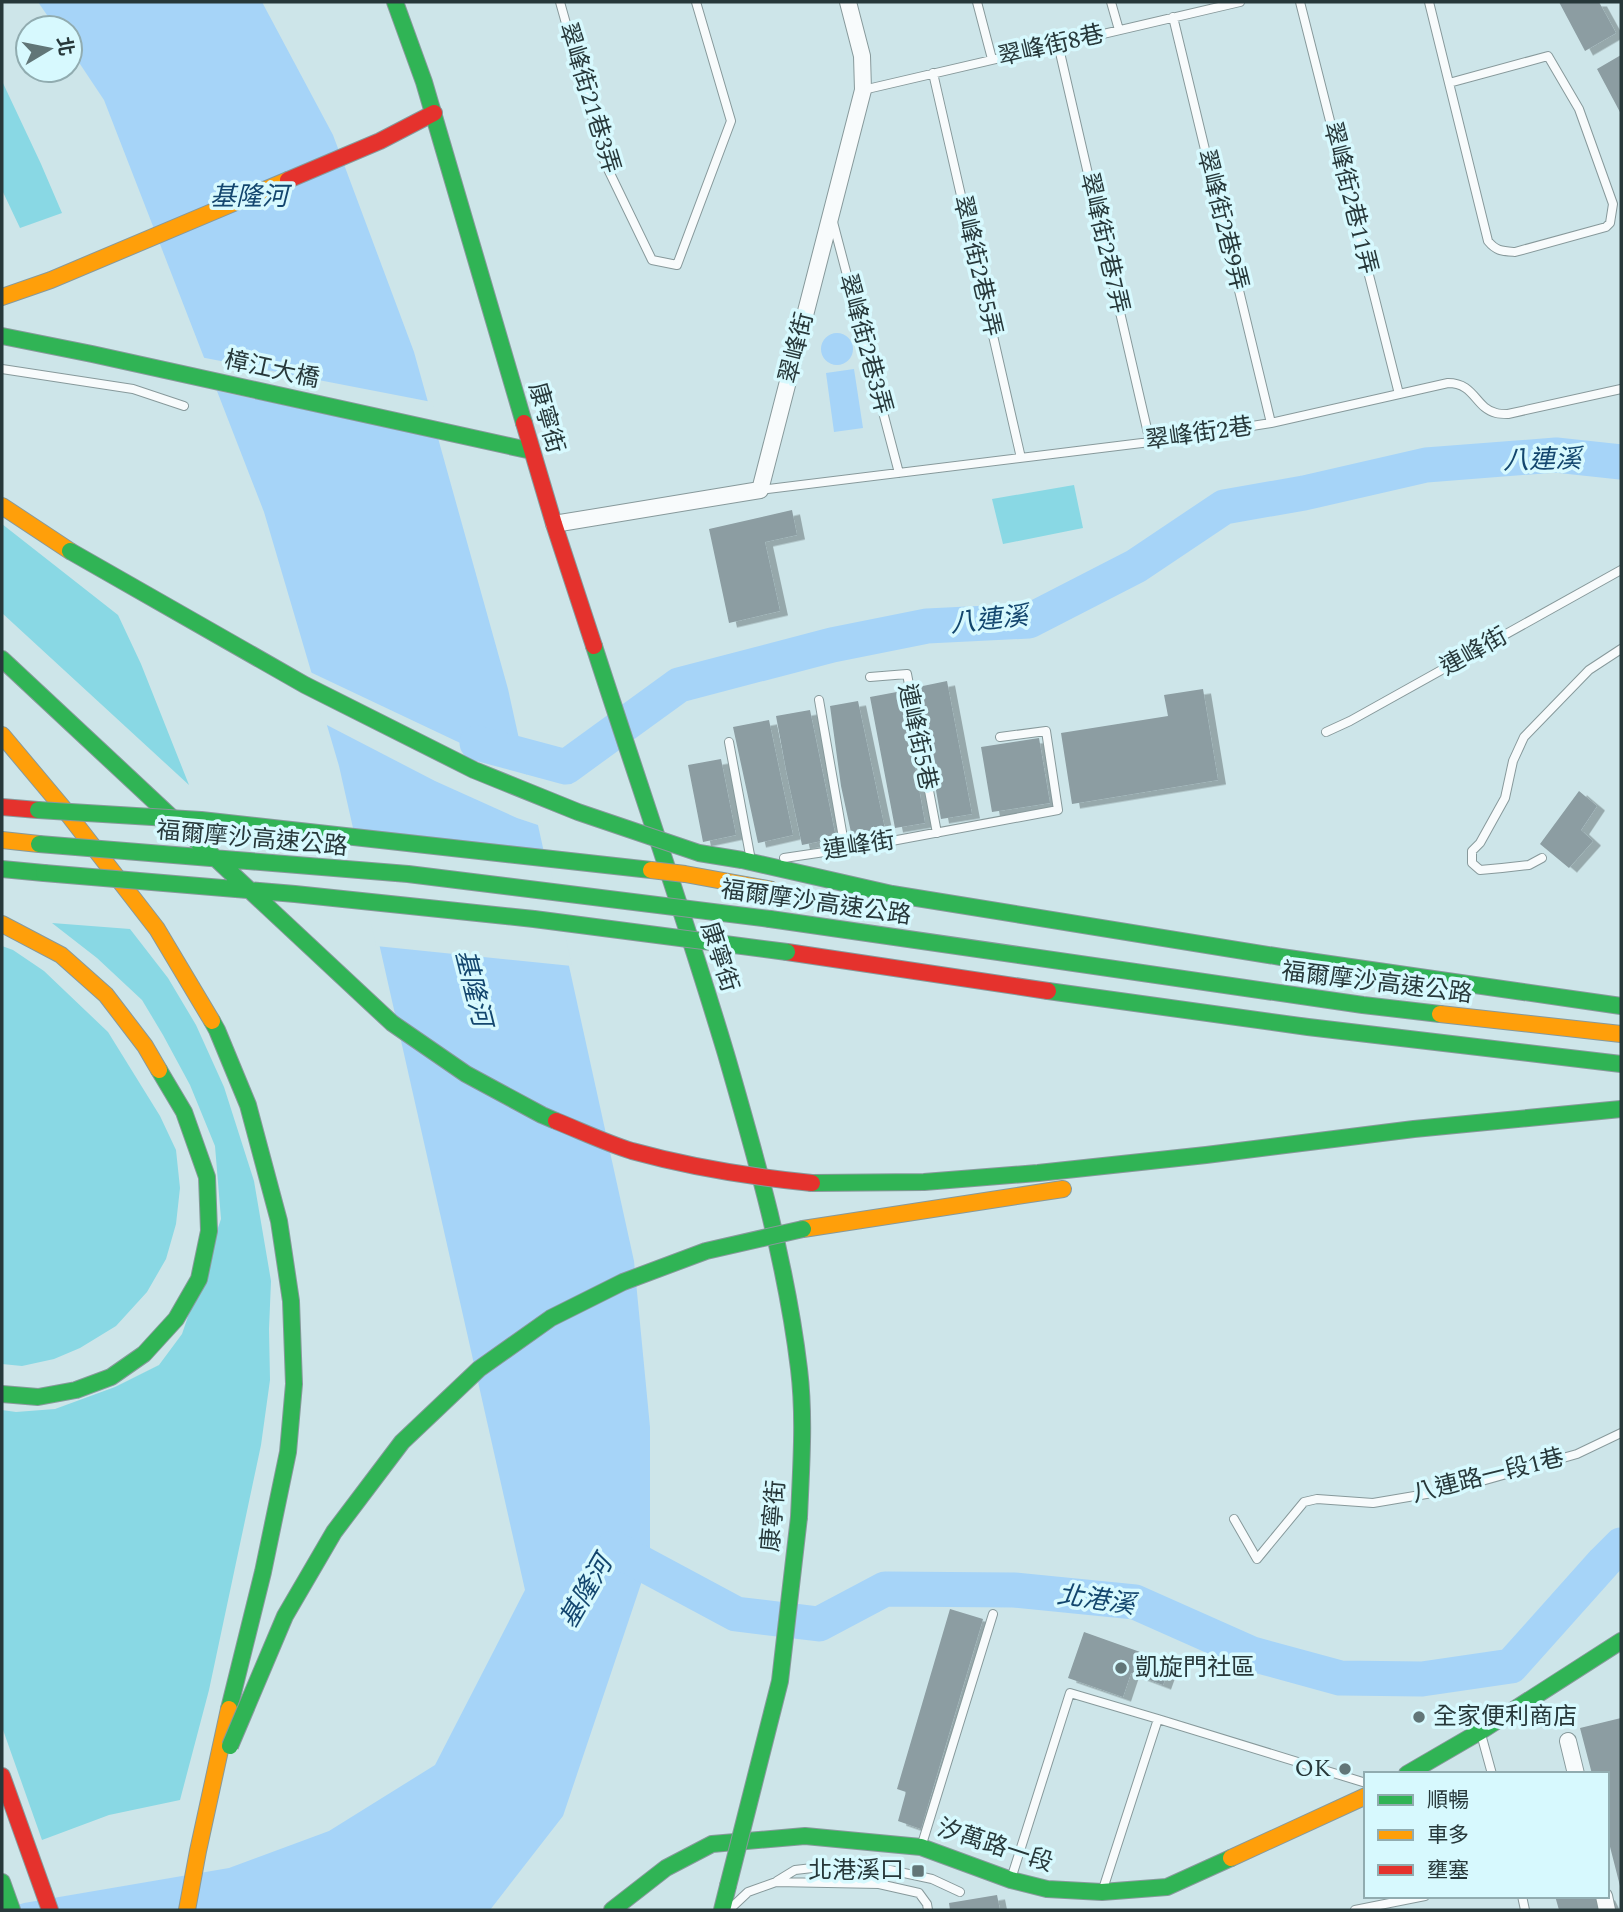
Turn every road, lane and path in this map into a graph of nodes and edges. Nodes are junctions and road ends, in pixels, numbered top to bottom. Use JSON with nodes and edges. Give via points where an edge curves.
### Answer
{"nodes":[{"id":1,"x":395,"y":2,"type":"edge"},
{"id":2,"x":560,"y":2,"type":"edge"},
{"id":3,"x":696,"y":2,"type":"edge"},
{"id":4,"x":848,"y":2,"type":"edge"},
{"id":5,"x":977,"y":2,"type":"edge"},
{"id":6,"x":1111,"y":2,"type":"edge"},
{"id":7,"x":1235,"y":2,"type":"edge"},
{"id":8,"x":1300,"y":2,"type":"edge"},
{"id":9,"x":1429,"y":2,"type":"edge"},
{"id":10,"x":1173,"y":18,"type":"junction"},
{"id":11,"x":1119,"y":30,"type":"junction"},
{"id":12,"x":1058,"y":44,"type":"junction"},
{"id":13,"x":992,"y":60,"type":"junction"},
{"id":14,"x":933,"y":74,"type":"junction"},
{"id":15,"x":1449,"y":83,"type":"junction"},
{"id":16,"x":863,"y":90,"type":"junction"},
{"id":17,"x":434,"y":113,"type":"junction"},
{"id":18,"x":831,"y":215,"type":"junction"},
{"id":19,"x":2,"y":297,"type":"edge"},
{"id":20,"x":2,"y":336,"type":"edge"},
{"id":21,"x":2,"y":369,"type":"edge"},
{"id":22,"x":1621,"y":389,"type":"edge"},
{"id":23,"x":1399,"y":394,"type":"junction"},
{"id":24,"x":184,"y":406,"type":"dead end"},
{"id":25,"x":1271,"y":424,"type":"junction"},
{"id":26,"x":1150,"y":442,"type":"junction"},
{"id":27,"x":532,"y":451,"type":"junction"},
{"id":28,"x":1021,"y":458,"type":"junction"},
{"id":29,"x":898,"y":473,"type":"junction"},
{"id":30,"x":760,"y":490,"type":"junction"},
{"id":31,"x":2,"y":506,"type":"edge"},
{"id":32,"x":554,"y":524,"type":"junction"},
{"id":33,"x":1621,"y":570,"type":"edge"},
{"id":34,"x":1621,"y":649,"type":"edge"},
{"id":35,"x":2,"y":659,"type":"edge"},
{"id":36,"x":870,"y":677,"type":"dead end"},
{"id":37,"x":819,"y":700,"type":"dead end"},
{"id":38,"x":1326,"y":732,"type":"dead end"},
{"id":39,"x":2,"y":736,"type":"edge"},
{"id":40,"x":1000,"y":737,"type":"dead end"},
{"id":41,"x":729,"y":743,"type":"dead end"},
{"id":42,"x":2,"y":807,"type":"edge"},
{"id":43,"x":937,"y":833,"type":"junction"},
{"id":44,"x":2,"y":840,"type":"edge"},
{"id":45,"x":659,"y":846,"type":"junction"},
{"id":46,"x":845,"y":849,"type":"junction"},
{"id":47,"x":746,"y":858,"type":"junction"},
{"id":48,"x":1542,"y":858,"type":"dead end"},
{"id":49,"x":2,"y":869,"type":"edge"},
{"id":50,"x":779,"y":890,"type":"dead end"},
{"id":51,"x":892,"y":894,"type":"junction"},
{"id":52,"x":835,"y":897,"type":"dead end"},
{"id":53,"x":2,"y":924,"type":"edge"},
{"id":54,"x":1621,"y":1006,"type":"edge"},
{"id":55,"x":1621,"y":1034,"type":"edge"},
{"id":56,"x":1621,"y":1064,"type":"edge"},
{"id":57,"x":1621,"y":1110,"type":"edge"},
{"id":58,"x":1206,"y":1155,"type":"junction"},
{"id":59,"x":2,"y":1394,"type":"edge"},
{"id":60,"x":1621,"y":1433,"type":"edge"},
{"id":61,"x":1234,"y":1519,"type":"dead end"},
{"id":62,"x":993,"y":1614,"type":"dead end"},
{"id":63,"x":1621,"y":1641,"type":"edge"},
{"id":64,"x":1158,"y":1720,"type":"junction"},
{"id":65,"x":1480,"y":1731,"type":"junction"},
{"id":66,"x":1568,"y":1741,"type":"dead end"},
{"id":67,"x":1411,"y":1772,"type":"edge"},
{"id":68,"x":1491,"y":1772,"type":"edge"},
{"id":69,"x":1576,"y":1772,"type":"edge"},
{"id":70,"x":2,"y":1776,"type":"edge"},
{"id":71,"x":1364,"y":1782,"type":"edge"},
{"id":72,"x":1364,"y":1797,"type":"edge"},
{"id":73,"x":209,"y":1802,"type":"junction"},
{"id":74,"x":921,"y":1847,"type":"junction"},
{"id":75,"x":1011,"y":1880,"type":"junction"},
{"id":76,"x":2,"y":1882,"type":"edge"},
{"id":77,"x":776,"y":1882,"type":"junction"},
{"id":78,"x":960,"y":1892,"type":"dead end"},
{"id":79,"x":1102,"y":1892,"type":"junction"},
{"id":80,"x":1415,"y":1898,"type":"edge"},
{"id":81,"x":12,"y":1910,"type":"edge"},
{"id":82,"x":50,"y":1910,"type":"edge"},
{"id":83,"x":187,"y":1910,"type":"edge"},
{"id":84,"x":612,"y":1910,"type":"edge"},
{"id":85,"x":722,"y":1910,"type":"edge"},
{"id":86,"x":729,"y":1910,"type":"edge"},
{"id":87,"x":928,"y":1910,"type":"edge"},
{"id":88,"x":1355,"y":1910,"type":"edge"}],
"edges":[{"from":1,"to":17,"type":"main road","name":"康寧街"},
{"from":2,"to":3,"type":"lane","name":"翠峰街21巷3弄","via":[[605,163],[652,260],[677,265],[731,121]]},
{"from":4,"to":16,"type":"street","name":"翠峰街","via":[[862,56]]},
{"from":5,"to":13,"type":"lane"},
{"from":6,"to":11,"type":"lane"},
{"from":7,"to":10,"type":"lane","name":"翠峰街8巷"},
{"from":8,"to":23,"type":"lane","name":"翠峰街2巷11弄"},
{"from":9,"to":15,"type":"lane"},
{"from":10,"to":11,"type":"lane","name":"翠峰街8巷"},
{"from":10,"to":25,"type":"lane","name":"翠峰街2巷9弄"},
{"from":11,"to":12,"type":"lane","name":"翠峰街8巷"},
{"from":12,"to":13,"type":"lane","name":"翠峰街8巷"},
{"from":12,"to":26,"type":"lane","name":"翠峰街2巷7弄"},
{"from":13,"to":14,"type":"lane","name":"翠峰街8巷"},
{"from":14,"to":16,"type":"lane","name":"翠峰街8巷"},
{"from":14,"to":28,"type":"lane","name":"翠峰街2巷5弄"},
{"from":15,"to":15,"type":"lane","via":[[1488,241],[1494,248],[1515,252],[1610,223],[1613,204],[1579,109],[1548,56]]},
{"from":16,"to":18,"type":"street","name":"翠峰街"},
{"from":17,"to":19,"type":"main road","via":[[380,141]]},
{"from":17,"to":27,"type":"main road","name":"康寧街"},
{"from":18,"to":29,"type":"lane","name":"翠峰街2巷3弄"},
{"from":18,"to":30,"type":"street","name":"翠峰街"},
{"from":20,"to":27,"type":"main road","name":"樟江大橋"},
{"from":21,"to":24,"type":"lane","via":[[133,389]]},
{"from":22,"to":23,"type":"lane","name":"翠峰街2巷","via":[[1508,414],[1487,409],[1458,383]]},
{"from":23,"to":25,"type":"lane","name":"翠峰街2巷"},
{"from":25,"to":26,"type":"lane","name":"翠峰街2巷"},
{"from":26,"to":28,"type":"lane","name":"翠峰街2巷"},
{"from":27,"to":32,"type":"main road","name":"康寧街"},
{"from":28,"to":29,"type":"lane","name":"翠峰街2巷"},
{"from":29,"to":30,"type":"lane","name":"翠峰街2巷"},
{"from":30,"to":32,"type":"street"},
{"from":31,"to":47,"type":"main road","bridge":true,"via":[[70,551],[305,685],[474,770],[699,853]]},
{"from":32,"to":45,"type":"main road","name":"康寧街"},
{"from":33,"to":38,"type":"lane","name":"連峰街"},
{"from":34,"to":48,"type":"lane","via":[[1589,670],[1524,737],[1505,798],[1472,851],[1472,863],[1480,870],[1529,865]]},
{"from":35,"to":58,"type":"main road","bridge":true,"via":[[392,1023],[466,1074],[542,1115],[629,1150],[759,1178],[812,1184],[924,1182]]},
{"from":36,"to":43,"type":"lane","name":"連峰街5巷","via":[[907,674]]},
{"from":37,"to":46,"type":"lane"},
{"from":39,"to":73,"type":"main road","via":[[157,929],[210,1019],[248,1105],[279,1221],[291,1301],[294,1384],[288,1452]]},
{"from":40,"to":43,"type":"lane","name":"連峰街","via":[[1046,731],[1058,810]]},
{"from":41,"to":47,"type":"lane"},
{"from":42,"to":50,"type":"main road","bridge":true,"via":[[201,820],[685,874]]},
{"from":43,"to":46,"type":"lane","name":"連峰街"},
{"from":44,"to":55,"type":"main road","name":"福爾摩沙高速公路","bridge":true,"via":[[408,874],[770,919],[1363,1005]]},
{"from":45,"to":47,"type":"lane","name":"連峰街"},
{"from":45,"to":85,"type":"main road","name":"康寧街","bridge":true,"via":[[759,1166],[799,1370],[799,1517],[780,1681]]},
{"from":46,"to":47,"type":"lane","name":"連峰街","via":[[786,858]]},
{"from":47,"to":51,"type":"main road"},
{"from":49,"to":56,"type":"main road","name":"福爾摩沙高速公路","bridge":true,"via":[[534,919],[1219,1016]]},
{"from":51,"to":52,"type":"main road"},
{"from":51,"to":54,"type":"main road"},
{"from":53,"to":59,"type":"main road","via":[[61,955],[106,995],[145,1046],[184,1112],[207,1177],[209,1231],[199,1279],[176,1319],[144,1354],[111,1377],[76,1391],[38,1397]]},
{"from":57,"to":58,"type":"main road"},
{"from":58,"to":73,"type":"main road","bridge":true,"via":[[1082,1184],[803,1229],[706,1251],[623,1282],[551,1318],[479,1369],[402,1442],[334,1532],[285,1616]]},
{"from":60,"to":61,"type":"lane","name":"八連路一段1巷","via":[[1577,1454],[1450,1490],[1373,1503],[1304,1502],[1257,1559]]},
{"from":62,"to":74,"type":"lane"},
{"from":63,"to":65,"type":"main road"},
{"from":64,"to":71,"type":"lane"},
{"from":64,"to":75,"type":"lane","via":[[1070,1693]]},
{"from":64,"to":79,"type":"lane"},
{"from":65,"to":67,"type":"main road"},
{"from":65,"to":68,"type":"lane"},
{"from":66,"to":69,"type":"street"},
{"from":70,"to":82,"type":"main road"},
{"from":72,"to":79,"type":"main road","name":"汐萬路一段","via":[[1167,1887]]},
{"from":73,"to":83,"type":"main road"},
{"from":74,"to":75,"type":"main road","name":"汐萬路一段"},
{"from":74,"to":84,"type":"main road","name":"汐萬路一段","via":[[805,1836],[712,1844],[666,1868]]},
{"from":75,"to":79,"type":"main road","name":"汐萬路一段","via":[[1047,1889]]},
{"from":76,"to":81,"type":"main road"},
{"from":77,"to":78,"type":"lane","via":[[795,1870],[830,1866],[890,1870],[932,1879]]},
{"from":77,"to":86,"type":"lane","via":[[748,1892]]},
{"from":77,"to":87,"type":"lane","via":[[879,1884],[919,1893]]},
{"from":80,"to":88,"type":"lane"}]}
